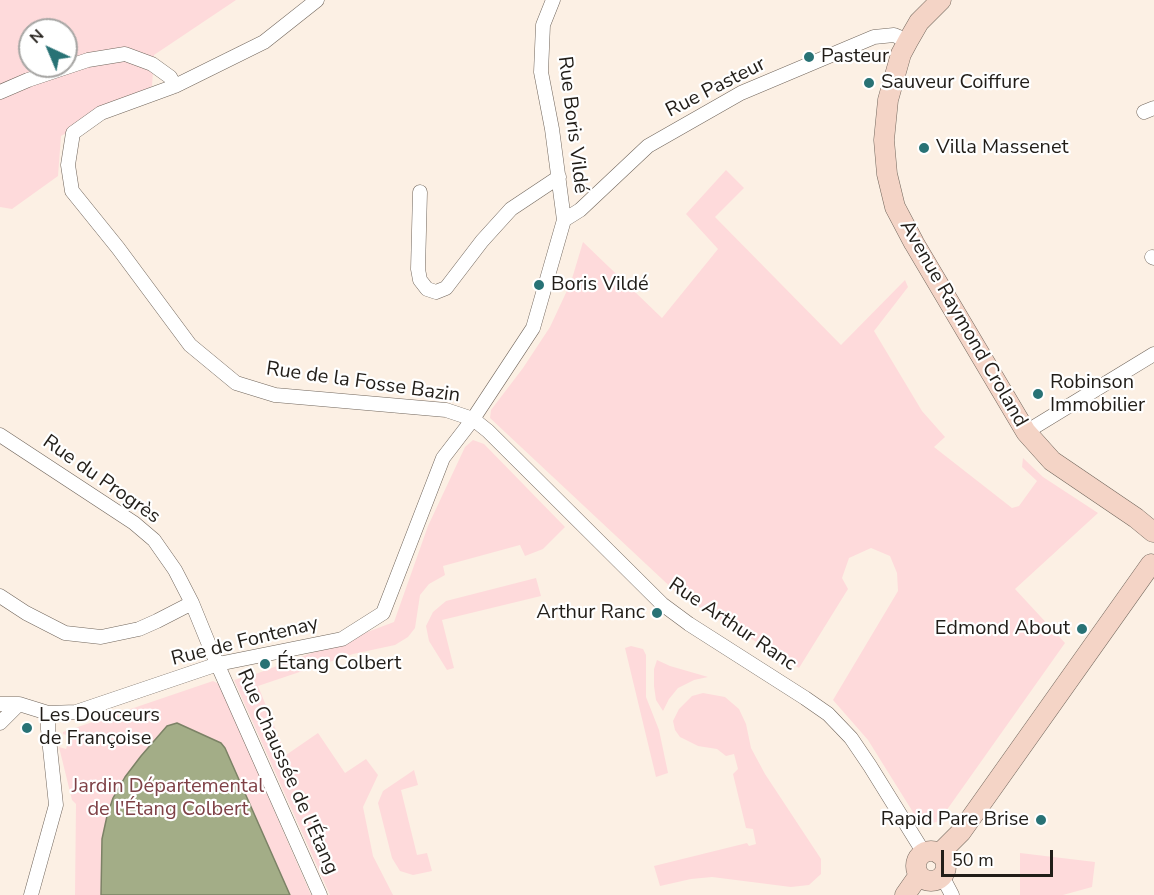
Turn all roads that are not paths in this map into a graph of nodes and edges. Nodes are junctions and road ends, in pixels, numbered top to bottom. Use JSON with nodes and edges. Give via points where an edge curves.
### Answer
{"nodes":[{"id":1,"x":317,"y":0,"type":"edge"},
{"id":2,"x":553,"y":0,"type":"edge"},
{"id":3,"x":936,"y":2,"type":"edge"},
{"id":4,"x":908,"y":41,"type":"junction"},
{"id":5,"x":175,"y":86,"type":"junction"},
{"id":6,"x":0,"y":92,"type":"edge"},
{"id":7,"x":559,"y":177,"type":"junction"},
{"id":8,"x":420,"y":192,"type":"dead end"},
{"id":9,"x":564,"y":220,"type":"junction"},
{"id":10,"x":1154,"y":354,"type":"edge"},
{"id":11,"x":473,"y":419,"type":"junction"},
{"id":12,"x":1026,"y":432,"type":"junction"},
{"id":13,"x":0,"y":435,"type":"edge"},
{"id":14,"x":1153,"y":532,"type":"edge"},
{"id":15,"x":1153,"y":565,"type":"edge"},
{"id":16,"x":0,"y":596,"type":"edge"},
{"id":17,"x":192,"y":603,"type":"junction"},
{"id":18,"x":218,"y":664,"type":"junction"},
{"id":19,"x":0,"y":704,"type":"edge"},
{"id":20,"x":19,"y":704,"type":"junction"},
{"id":21,"x":48,"y":713,"type":"junction"},
{"id":22,"x":0,"y":723,"type":"edge"},
{"id":23,"x":932,"y":854,"type":"junction"},
{"id":24,"x":929,"y":882,"type":"edge"},
{"id":25,"x":31,"y":895,"type":"edge"},
{"id":26,"x":320,"y":895,"type":"edge"},
{"id":27,"x":905,"y":895,"type":"edge"},
{"id":28,"x":952,"y":895,"type":"edge"}],
"edges":[{"from":1,"to":5,"type":"street","via":[[264,42]]},
{"from":2,"to":7,"type":"street","name":"Rue Boris Vildé","via":[[543,25],[541,72]]},
{"from":3,"to":4,"type":"main road","name":"Avenue Raymond Croland"},
{"from":4,"to":9,"type":"street","name":"Rue Pasteur","via":[[894,35],[874,37],[741,93],[648,146],[580,210]]},
{"from":4,"to":12,"type":"main road","name":"Avenue Raymond Croland","via":[[888,100],[884,140],[887,174],[896,207]]},
{"from":5,"to":6,"type":"street","via":[[170,77],[152,64],[124,54],[88,60]]},
{"from":5,"to":11,"type":"street","name":"Rue de la Fosse Bazin","via":[[101,113],[73,134],[68,165],[72,191],[190,345],[236,383],[275,395],[446,410]]},
{"from":7,"to":8,"type":"street","via":[[510,209],[446,288],[436,292],[426,289],[418,269]]},
{"from":7,"to":9,"type":"street","name":"Rue Boris Vildé"},
{"from":9,"to":11,"type":"street","name":"Rue de Fontenay","via":[[533,328]]},
{"from":10,"to":12,"type":"street"},
{"from":11,"to":18,"type":"street","name":"Rue de Fontenay","via":[[443,458],[383,613],[342,639]]},
{"from":11,"to":23,"type":"street","name":"Rue Arthur Ranc","via":[[676,615],[828,714],[851,738]]},
{"from":12,"to":14,"type":"main road","name":"Avenue Raymond Croland","via":[[1052,460]]},
{"from":13,"to":17,"type":"street","name":"Rue du Progrès","via":[[154,540]]},
{"from":14,"to":15,"type":"main road","via":[[1146,544]]},
{"from":15,"to":23,"type":"main road","via":[[961,832]]},
{"from":16,"to":17,"type":"street","via":[[65,633],[100,637],[139,629]]},
{"from":17,"to":18,"type":"street","name":"Rue du Progrès"},
{"from":18,"to":21,"type":"street","name":"Rue de Fontenay","via":[[76,712]]},
{"from":18,"to":26,"type":"street","name":"Rue Chaussée de l'Étang"},
{"from":19,"to":20,"type":"street"},
{"from":20,"to":21,"type":"street"},
{"from":20,"to":22,"type":"street"},
{"from":21,"to":25,"type":"street","via":[[56,805]]},
{"from":23,"to":24,"type":"main road","via":[[917,861],[917,871]]},
{"from":24,"to":27,"type":"main road"},
{"from":24,"to":28,"type":"street"}]}
